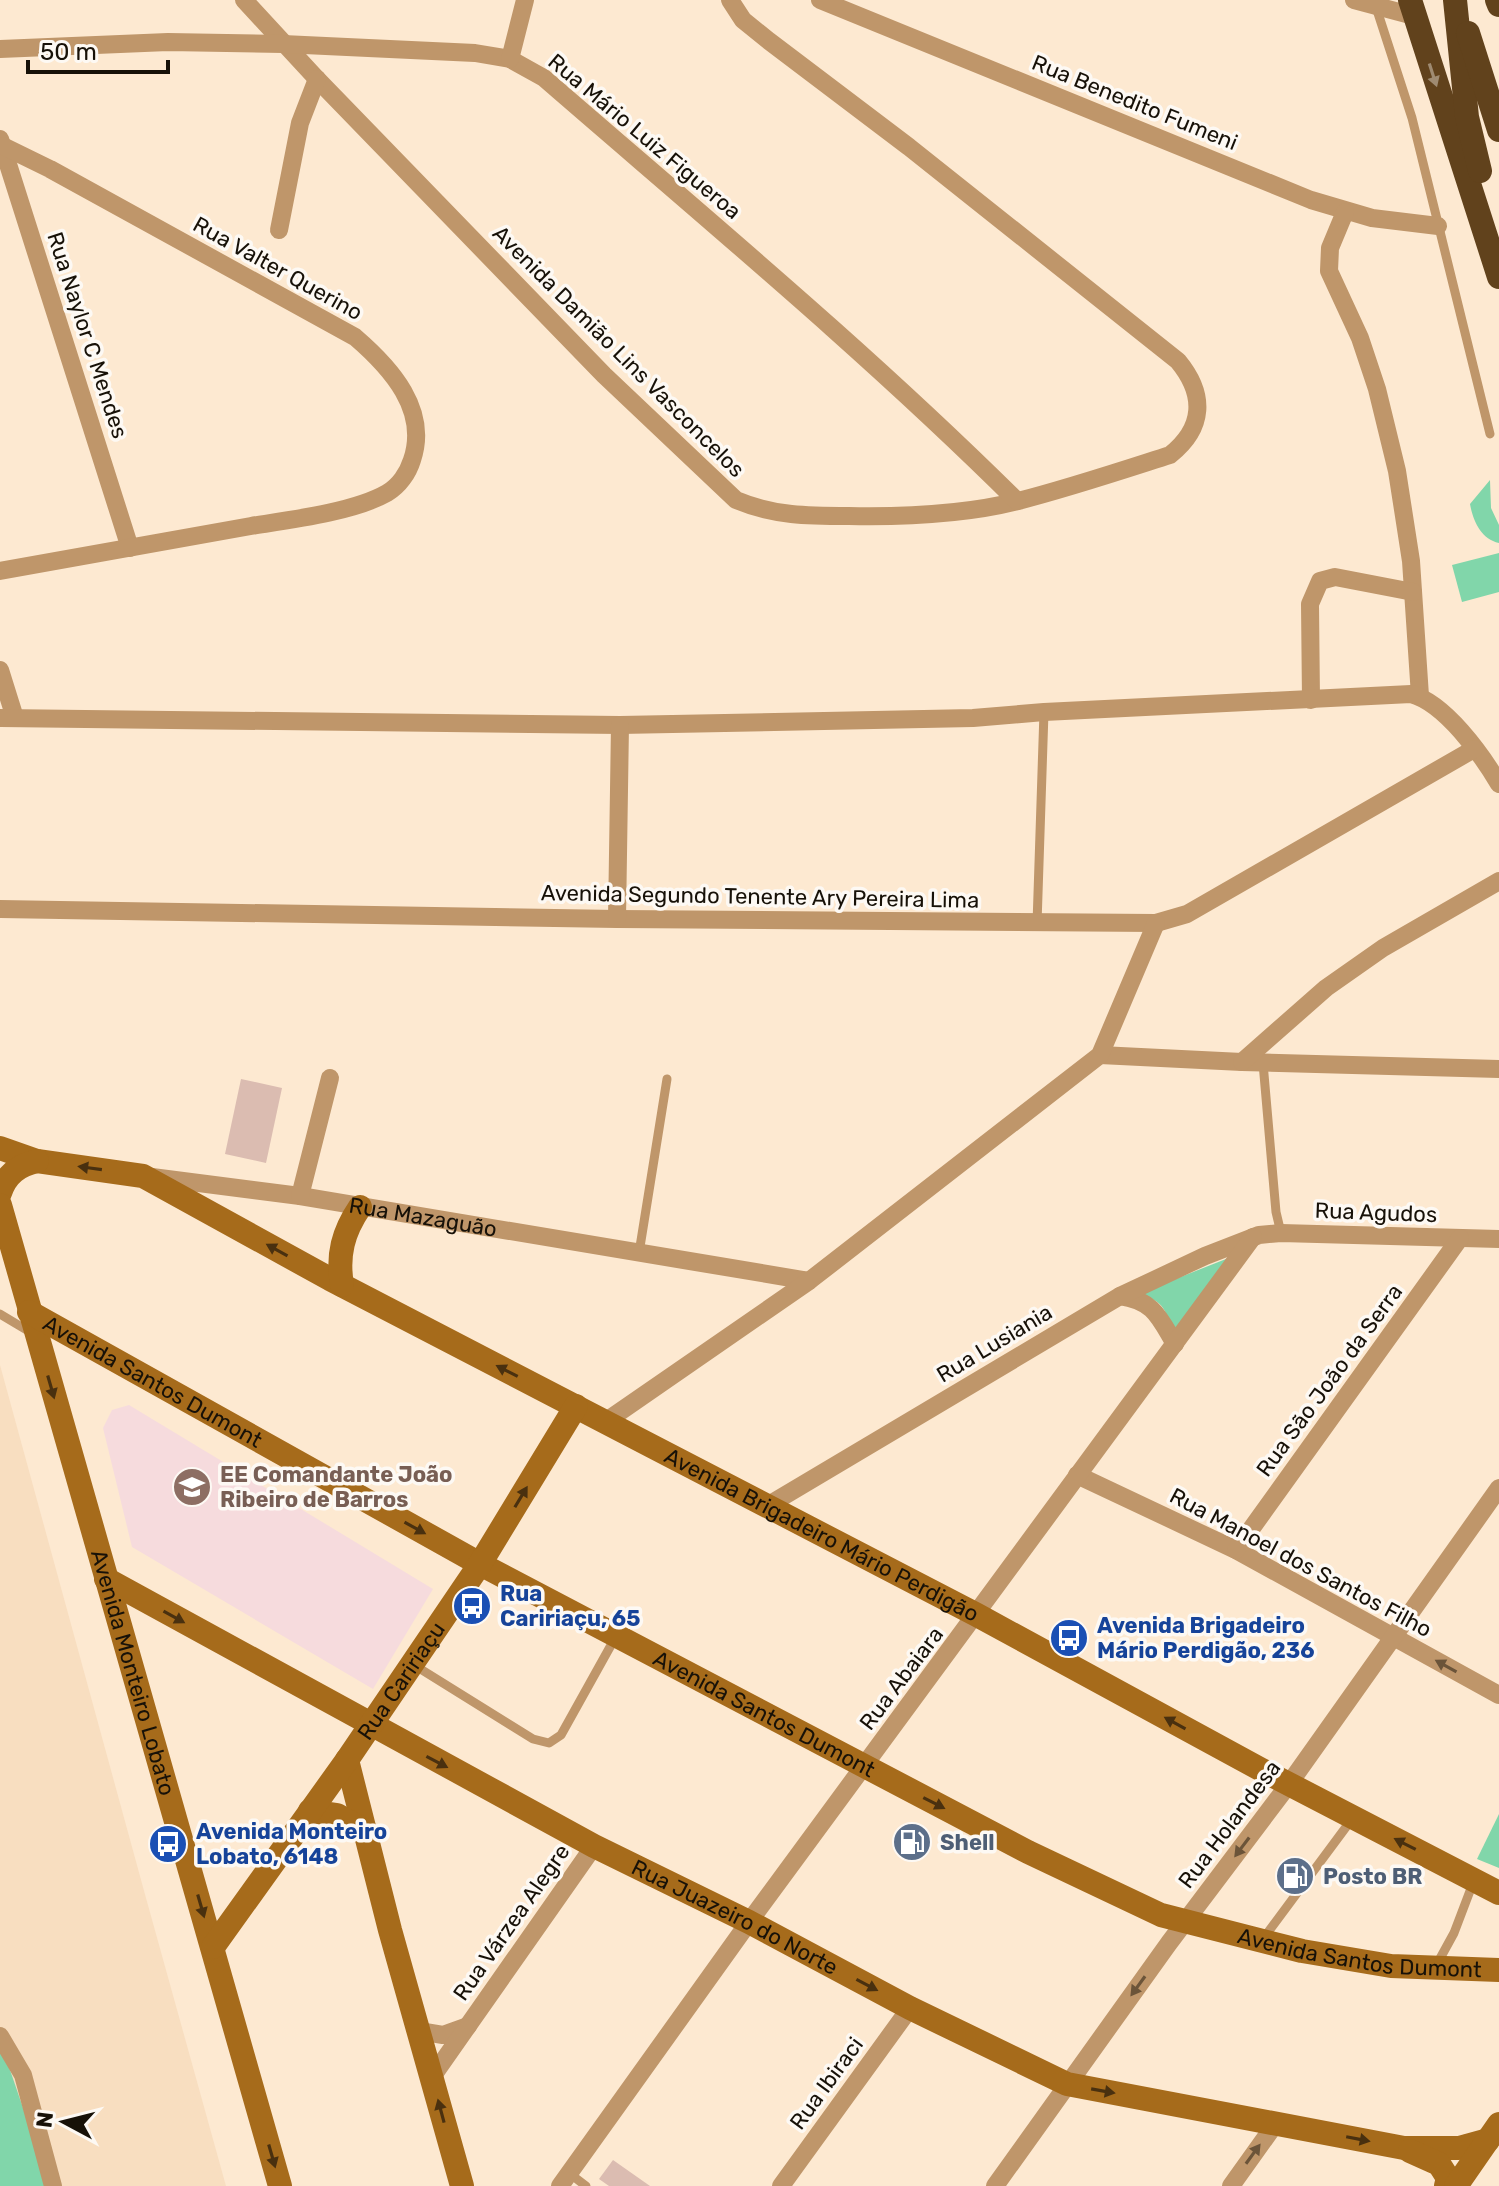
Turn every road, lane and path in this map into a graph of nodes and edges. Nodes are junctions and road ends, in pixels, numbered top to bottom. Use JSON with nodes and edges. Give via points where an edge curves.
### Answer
{"nodes":[{"id":1,"x":244,"y":0,"type":"edge"},
{"id":2,"x":525,"y":0,"type":"edge"},
{"id":3,"x":730,"y":0,"type":"edge"},
{"id":4,"x":820,"y":0,"type":"edge"},
{"id":5,"x":1354,"y":0,"type":"edge"},
{"id":6,"x":1456,"y":0,"type":"edge"},
{"id":7,"x":1376,"y":7,"type":"junction"},
{"id":8,"x":1412,"y":8,"type":"edge"},
{"id":9,"x":283,"y":44,"type":"junction"},
{"id":10,"x":0,"y":49,"type":"edge"},
{"id":11,"x":510,"y":59,"type":"junction"},
{"id":12,"x":317,"y":79,"type":"junction"},
{"id":13,"x":1499,"y":130,"type":"edge"},
{"id":14,"x":1,"y":142,"type":"edge"},
{"id":15,"x":1345,"y":212,"type":"junction"},
{"id":16,"x":1438,"y":226,"type":"junction"},
{"id":17,"x":279,"y":230,"type":"dead end"},
{"id":18,"x":1499,"y":252,"type":"edge"},
{"id":19,"x":1499,"y":277,"type":"edge"},
{"id":20,"x":1490,"y":434,"type":"dead end"},
{"id":21,"x":1017,"y":501,"type":"junction"},
{"id":22,"x":130,"y":548,"type":"junction"},
{"id":23,"x":0,"y":571,"type":"edge"},
{"id":24,"x":1413,"y":592,"type":"junction"},
{"id":25,"x":0,"y":670,"type":"edge"},
{"id":26,"x":1420,"y":696,"type":"junction"},
{"id":27,"x":1311,"y":700,"type":"junction"},
{"id":28,"x":1044,"y":712,"type":"junction"},
{"id":29,"x":8,"y":718,"type":"edge"},
{"id":30,"x":620,"y":725,"type":"junction"},
{"id":31,"x":1474,"y":749,"type":"junction"},
{"id":32,"x":1499,"y":784,"type":"edge"},
{"id":33,"x":1499,"y":881,"type":"edge"},
{"id":34,"x":0,"y":909,"type":"edge"},
{"id":35,"x":617,"y":919,"type":"junction"},
{"id":36,"x":1156,"y":923,"type":"junction"},
{"id":37,"x":1037,"y":924,"type":"junction"},
{"id":38,"x":1100,"y":1055,"type":"junction"},
{"id":39,"x":1242,"y":1062,"type":"junction"},
{"id":40,"x":1263,"y":1063,"type":"junction"},
{"id":41,"x":1499,"y":1069,"type":"edge"},
{"id":42,"x":330,"y":1078,"type":"dead end"},
{"id":43,"x":667,"y":1079,"type":"dead end"},
{"id":44,"x":0,"y":1148,"type":"edge"},
{"id":45,"x":37,"y":1161,"type":"junction"},
{"id":46,"x":143,"y":1176,"type":"junction"},
{"id":47,"x":0,"y":1193,"type":"edge"},
{"id":48,"x":300,"y":1196,"type":"junction"},
{"id":49,"x":0,"y":1205,"type":"edge"},
{"id":50,"x":360,"y":1207,"type":"junction"},
{"id":51,"x":1281,"y":1233,"type":"junction"},
{"id":52,"x":1253,"y":1237,"type":"junction"},
{"id":53,"x":1460,"y":1238,"type":"junction"},
{"id":54,"x":1499,"y":1239,"type":"edge"},
{"id":55,"x":639,"y":1253,"type":"junction"},
{"id":56,"x":809,"y":1281,"type":"junction"},
{"id":57,"x":342,"y":1285,"type":"junction"},
{"id":58,"x":1120,"y":1296,"type":"junction"},
{"id":59,"x":29,"y":1312,"type":"junction"},
{"id":60,"x":0,"y":1314,"type":"edge"},
{"id":61,"x":36,"y":1336,"type":"junction"},
{"id":62,"x":1175,"y":1344,"type":"junction"},
{"id":63,"x":576,"y":1406,"type":"junction"},
{"id":64,"x":605,"y":1422,"type":"junction"},
{"id":65,"x":1077,"y":1475,"type":"junction"},
{"id":66,"x":1497,"y":1494,"type":"edge"},
{"id":67,"x":767,"y":1506,"type":"junction"},
{"id":68,"x":1236,"y":1550,"type":"junction"},
{"id":69,"x":480,"y":1564,"type":"junction"},
{"id":70,"x":106,"y":1579,"type":"junction"},
{"id":71,"x":977,"y":1615,"type":"junction"},
{"id":72,"x":616,"y":1636,"type":"junction"},
{"id":73,"x":1393,"y":1637,"type":"junction"},
{"id":74,"x":411,"y":1664,"type":"junction"},
{"id":75,"x":1499,"y":1695,"type":"edge"},
{"id":76,"x":369,"y":1725,"type":"junction"},
{"id":77,"x":347,"y":1760,"type":"junction"},
{"id":78,"x":865,"y":1767,"type":"junction"},
{"id":79,"x":1289,"y":1784,"type":"junction"},
{"id":80,"x":310,"y":1811,"type":"junction"},
{"id":81,"x":1353,"y":1817,"type":"junction"},
{"id":82,"x":364,"y":1830,"type":"junction"},
{"id":83,"x":594,"y":1846,"type":"junction"},
{"id":84,"x":1474,"y":1880,"type":"junction"},
{"id":85,"x":1499,"y":1893,"type":"edge"},
{"id":86,"x":749,"y":1922,"type":"junction"},
{"id":87,"x":1184,"y":1923,"type":"junction"},
{"id":88,"x":1261,"y":1942,"type":"junction"},
{"id":89,"x":213,"y":1947,"type":"junction"},
{"id":90,"x":1435,"y":1967,"type":"junction"},
{"id":91,"x":1499,"y":1970,"type":"edge"},
{"id":92,"x":910,"y":2008,"type":"junction"},
{"id":93,"x":468,"y":2026,"type":"junction"},
{"id":94,"x":419,"y":2031,"type":"junction"},
{"id":95,"x":0,"y":2036,"type":"edge"},
{"id":96,"x":432,"y":2077,"type":"junction"},
{"id":97,"x":1067,"y":2084,"type":"junction"},
{"id":98,"x":1276,"y":2123,"type":"junction"},
{"id":99,"x":1494,"y":2132,"type":"edge"},
{"id":100,"x":1404,"y":2148,"type":"junction"},
{"id":101,"x":564,"y":2180,"type":"edge"},
{"id":102,"x":53,"y":2186,"type":"edge"},
{"id":103,"x":280,"y":2186,"type":"edge"},
{"id":104,"x":462,"y":2186,"type":"edge"},
{"id":105,"x":586,"y":2186,"type":"edge"},
{"id":106,"x":781,"y":2186,"type":"edge"},
{"id":107,"x":995,"y":2186,"type":"edge"},
{"id":108,"x":1231,"y":2186,"type":"edge"},
{"id":109,"x":1446,"y":2186,"type":"edge"},
{"id":110,"x":1456,"y":2186,"type":"edge"}],
"edges":[{"from":1,"to":9,"type":"street","name":"Avenida Damião Lins Vasconcelos"},
{"from":2,"to":11,"type":"street"},
{"from":3,"to":21,"type":"street","name":"Avenida Damião Lins Vasconcelos","via":[[743,20],[1156,342],[1190,376],[1195,427],[1170,455]]},
{"from":4,"to":15,"type":"street","name":"Rua Benedito Fumeni"},
{"from":5,"to":7,"type":"street"},
{"from":6,"to":13,"type":"highway"},
{"from":6,"to":18,"type":"highway","via":[[1467,117]]},
{"from":7,"to":8,"type":"street"},
{"from":7,"to":16,"type":"lane","via":[[1412,118]]},
{"from":8,"to":19,"type":"highway","one_way":true},
{"from":9,"to":10,"type":"street","name":"Rua Mário Luiz Figueroa","via":[[168,42]]},
{"from":9,"to":11,"type":"street","name":"Rua Mário Luiz Figueroa"},
{"from":9,"to":12,"type":"street","name":"Avenida Damião Lins Vasconcelos"},
{"from":11,"to":21,"type":"street","name":"Rua Mário Luiz Figueroa","via":[[544,78],[695,209]]},
{"from":12,"to":17,"type":"street","via":[[300,123]]},
{"from":12,"to":21,"type":"street","name":"Avenida Damião Lins Vasconcelos","via":[[604,375],[736,500],[792,515],[876,517]]},
{"from":14,"to":22,"type":"street","name":"Rua Naylor C Mendes"},
{"from":14,"to":22,"type":"street","name":"Rua Valter Querino","via":[[355,337],[382,360],[417,419],[417,446],[407,473],[388,493],[294,519]]},
{"from":15,"to":16,"type":"street","name":"Rua Benedito Fumeni"},
{"from":15,"to":24,"type":"street","via":[[1330,248],[1329,271],[1377,389],[1397,471]]},
{"from":16,"to":20,"type":"lane"},
{"from":22,"to":23,"type":"street","name":"Rua Valter Querino"},
{"from":24,"to":26,"type":"street"},
{"from":24,"to":27,"type":"street","via":[[1335,577],[1320,581],[1310,604]]},
{"from":25,"to":29,"type":"street"},
{"from":26,"to":27,"type":"street"},
{"from":26,"to":31,"type":"street"},
{"from":27,"to":28,"type":"street"},
{"from":28,"to":30,"type":"street"},
{"from":28,"to":37,"type":"lane"},
{"from":29,"to":30,"type":"street"},
{"from":30,"to":35,"type":"street"},
{"from":31,"to":32,"type":"street"},
{"from":31,"to":36,"type":"street","name":"Avenida Segundo Tenente Ary Pereira Lima","via":[[1187,914]]},
{"from":33,"to":39,"type":"street","via":[[1383,948],[1326,988]]},
{"from":34,"to":35,"type":"street","name":"Avenida Segundo Tenente Ary Pereira Lima"},
{"from":35,"to":37,"type":"street","name":"Avenida Segundo Tenente Ary Pereira Lima"},
{"from":36,"to":37,"type":"street","name":"Avenida Segundo Tenente Ary Pereira Lima"},
{"from":36,"to":38,"type":"street"},
{"from":38,"to":39,"type":"street"},
{"from":38,"to":56,"type":"street"},
{"from":39,"to":40,"type":"street"},
{"from":40,"to":41,"type":"street"},
{"from":40,"to":51,"type":"lane"},
{"from":42,"to":48,"type":"street"},
{"from":43,"to":55,"type":"lane"},
{"from":44,"to":45,"type":"main road","name":"Rua Mazaguão"},
{"from":46,"to":45,"type":"main road","name":"Rua Mazaguão","one_way":true},
{"from":45,"to":47,"type":"main road","via":[[16,1169]]},
{"from":46,"to":48,"type":"street","name":"Rua Mazaguão"},
{"from":57,"to":46,"type":"main road","name":"Avenida Brigadeiro Mário Perdigão","one_way":true},
{"from":48,"to":50,"type":"street","name":"Rua Mazaguão"},
{"from":49,"to":59,"type":"main road","name":"Avenida Monteiro Lobato"},
{"from":50,"to":55,"type":"street","name":"Rua Mazaguão"},
{"from":50,"to":57,"type":"main road","via":[[341,1248]]},
{"from":51,"to":52,"type":"street","name":"Rua Agudos"},
{"from":51,"to":53,"type":"street","name":"Rua Agudos"},
{"from":52,"to":58,"type":"street","name":"Rua Lusiania"},
{"from":52,"to":62,"type":"street","name":"Rua Abaiara"},
{"from":53,"to":54,"type":"street","name":"Rua Agudos"},
{"from":53,"to":68,"type":"street","name":"Rua São João da Serra"},
{"from":55,"to":56,"type":"street","name":"Rua Mazaguão"},
{"from":56,"to":64,"type":"street"},
{"from":63,"to":57,"type":"main road","name":"Avenida Brigadeiro Mário Perdigão","one_way":true},
{"from":58,"to":62,"type":"street","via":[[1149,1305]]},
{"from":58,"to":67,"type":"street","name":"Rua Lusiania"},
{"from":59,"to":61,"type":"main road","name":"Avenida Monteiro Lobato"},
{"from":59,"to":69,"type":"main road","name":"Avenida Santos Dumont","one_way":true},
{"from":60,"to":61,"type":"lane"},
{"from":61,"to":70,"type":"main road","name":"Avenida Monteiro Lobato","one_way":true},
{"from":62,"to":65,"type":"street","name":"Rua Abaiara"},
{"from":63,"to":64,"type":"main road","name":"Avenida Brigadeiro Mário Perdigão"},
{"from":69,"to":63,"type":"main road","name":"Rua Caririaçu","one_way":true},
{"from":64,"to":67,"type":"main road","name":"Avenida Brigadeiro Mário Perdigão"},
{"from":65,"to":68,"type":"street","name":"Rua Manoel dos Santos Filho"},
{"from":65,"to":71,"type":"street","name":"Rua Abaiara"},
{"from":66,"to":73,"type":"street","name":"Rua Holandesa"},
{"from":67,"to":71,"type":"main road","name":"Avenida Brigadeiro Mário Perdigão"},
{"from":68,"to":73,"type":"street","name":"Rua Manoel dos Santos Filho"},
{"from":69,"to":72,"type":"main road","name":"Avenida Santos Dumont"},
{"from":69,"to":74,"type":"main road","name":"Rua Caririaçu"},
{"from":70,"to":76,"type":"main road","name":"Rua Juazeiro do Norte","one_way":true},
{"from":70,"to":89,"type":"main road","name":"Avenida Monteiro Lobato","one_way":true},
{"from":71,"to":78,"type":"street","name":"Rua Abaiara"},
{"from":79,"to":71,"type":"main road","name":"Avenida Brigadeiro Mário Perdigão","one_way":true},
{"from":72,"to":74,"type":"lane","via":[[561,1735],[549,1743],[533,1739]]},
{"from":72,"to":78,"type":"main road","name":"Avenida Santos Dumont"},
{"from":75,"to":73,"type":"street","name":"Rua Manoel dos Santos Filho","one_way":true},
{"from":73,"to":79,"type":"street","name":"Rua Holandesa"},
{"from":74,"to":76,"type":"main road","name":"Rua Caririaçu"},
{"from":76,"to":77,"type":"main road","name":"Rua Caririaçu"},
{"from":76,"to":83,"type":"main road","name":"Rua Juazeiro do Norte","one_way":true},
{"from":77,"to":80,"type":"main road","name":"Rua Caririaçu"},
{"from":77,"to":82,"type":"main road"},
{"from":78,"to":86,"type":"street","name":"Rua Abaiara"},
{"from":78,"to":87,"type":"main road","name":"Avenida Santos Dumont","one_way":true,"via":[[1028,1852]]},
{"from":79,"to":81,"type":"main road","name":"Avenida Brigadeiro Mário Perdigão"},
{"from":79,"to":87,"type":"street","name":"Rua Holandesa","one_way":true},
{"from":80,"to":82,"type":"main road","via":[[337,1815]]},
{"from":80,"to":89,"type":"main road","name":"Rua Caririaçu"},
{"from":84,"to":81,"type":"main road","name":"Avenida Brigadeiro Mário Perdigão","one_way":true},
{"from":81,"to":88,"type":"lane"},
{"from":82,"to":94,"type":"main road"},
{"from":83,"to":86,"type":"main road","name":"Rua Juazeiro do Norte"},
{"from":83,"to":93,"type":"street","name":"Rua Várzea Alegre"},
{"from":84,"to":85,"type":"main road","name":"Avenida Brigadeiro Mário Perdigão"},
{"from":84,"to":90,"type":"lane"},
{"from":86,"to":92,"type":"main road","name":"Rua Juazeiro do Norte","one_way":true},
{"from":86,"to":101,"type":"street","name":"Rua Abaiara"},
{"from":87,"to":88,"type":"main road","name":"Avenida Santos Dumont"},
{"from":87,"to":97,"type":"street","name":"Rua Holandesa","one_way":true},
{"from":88,"to":90,"type":"main road","name":"Avenida Santos Dumont","via":[[1391,1966]]},
{"from":89,"to":103,"type":"main road","name":"Avenida Monteiro Lobato","one_way":true},
{"from":90,"to":91,"type":"main road","name":"Avenida Santos Dumont"},
{"from":92,"to":97,"type":"main road","name":"Rua Juazeiro do Norte"},
{"from":92,"to":106,"type":"street","name":"Rua Ibiraci"},
{"from":93,"to":94,"type":"street","name":"Rua Várzea Alegre","via":[[443,2035]]},
{"from":93,"to":96,"type":"street","name":"Rua Várzea Alegre"},
{"from":94,"to":96,"type":"main road"},
{"from":95,"to":102,"type":"street","via":[[23,2075]]},
{"from":104,"to":96,"type":"main road","one_way":true},
{"from":97,"to":98,"type":"main road","name":"Rua Juazeiro do Norte","one_way":true},
{"from":97,"to":107,"type":"street","name":"Rua Holandesa"},
{"from":98,"to":100,"type":"main road","name":"Rua Juazeiro do Norte","one_way":true},
{"from":108,"to":98,"type":"street","one_way":true},
{"from":99,"to":100,"type":"main road","name":"Rua Juazeiro do Norte","via":[[1459,2148]]},
{"from":99,"to":110,"type":"main road"},
{"from":100,"to":109,"type":"main road","name":"Rua Juazeiro do Norte","via":[[1439,2164],[1448,2178]]},
{"from":101,"to":105,"type":"lane"}]}
